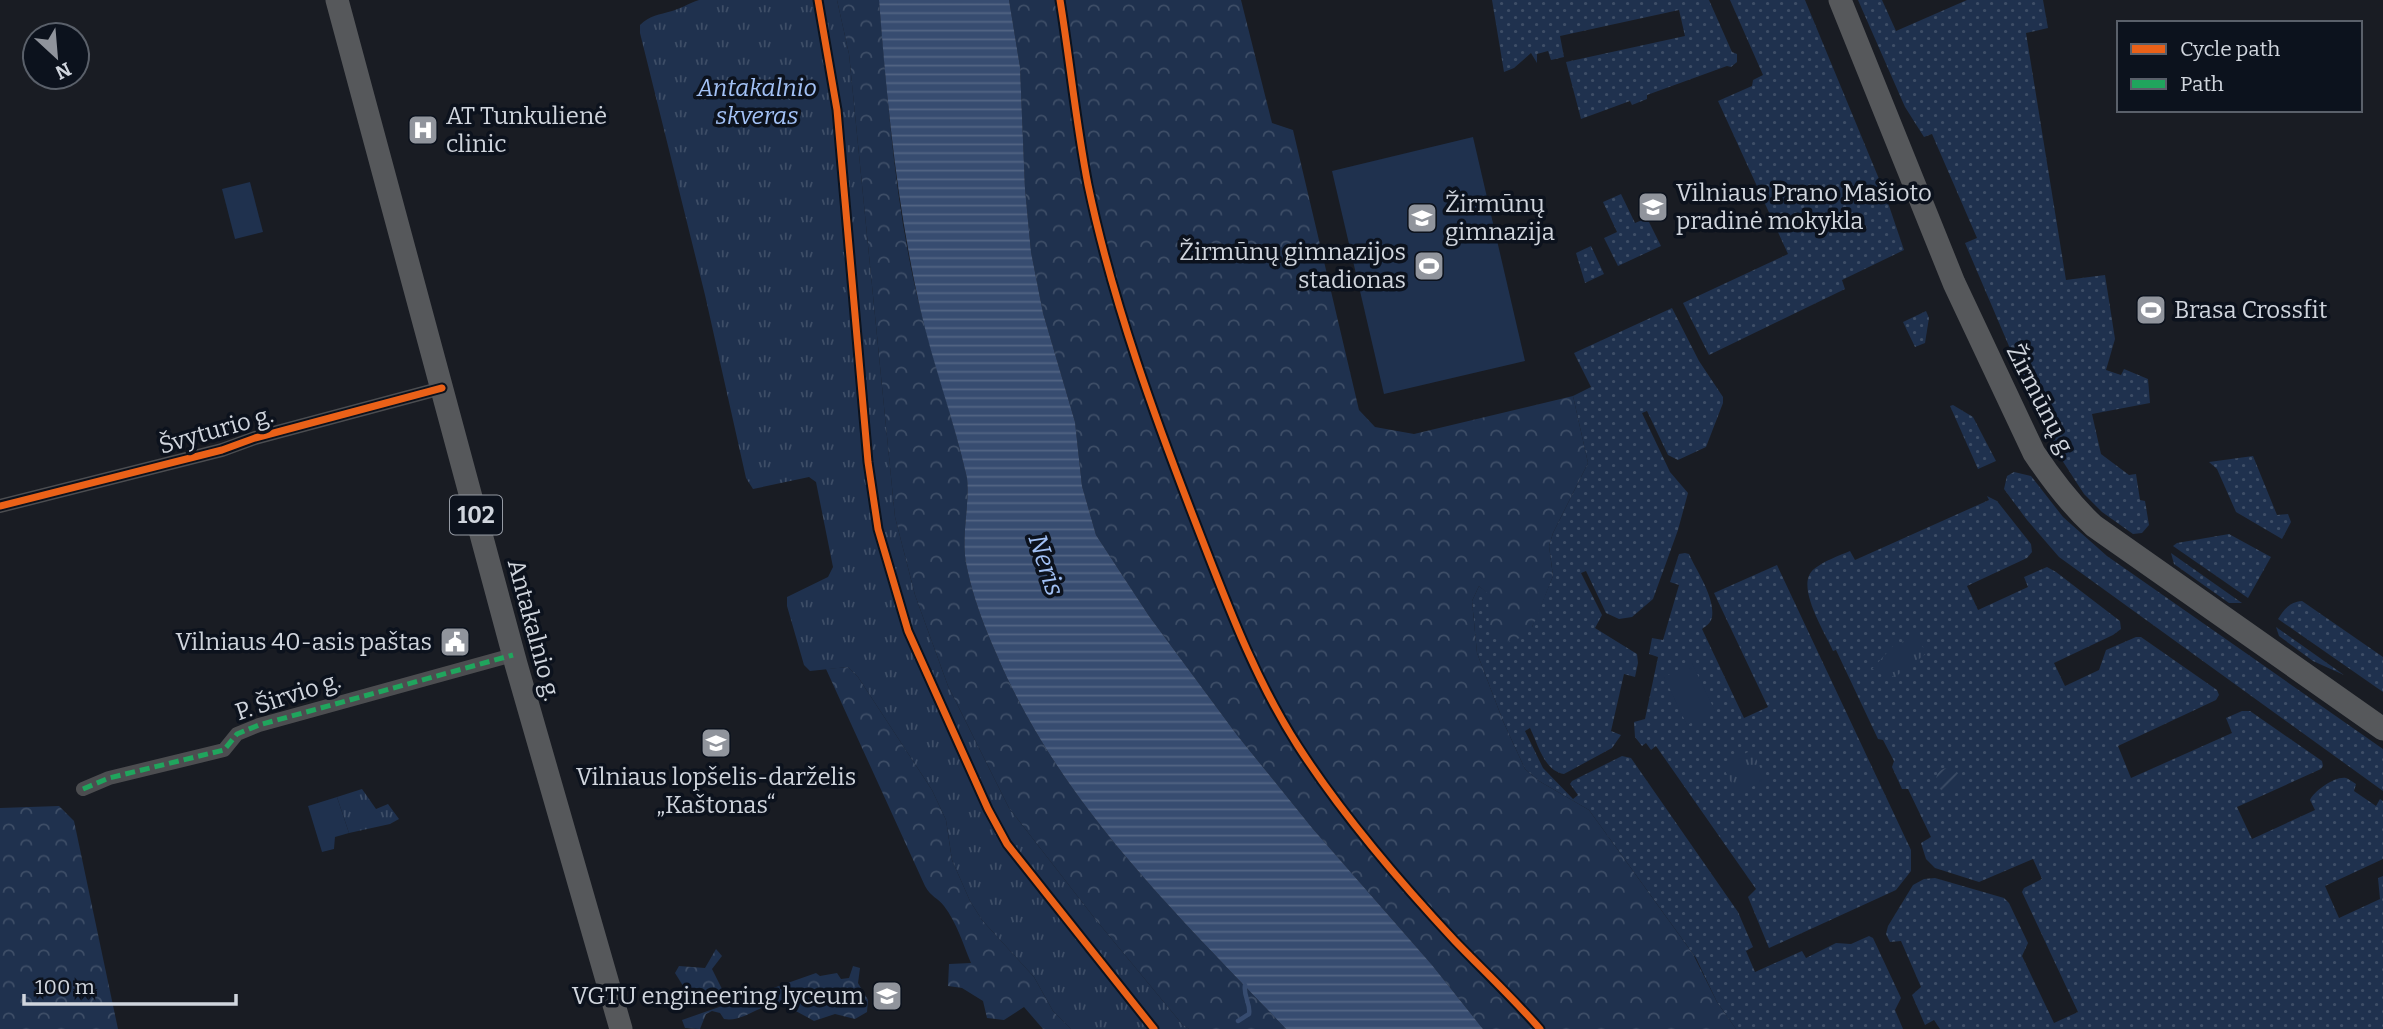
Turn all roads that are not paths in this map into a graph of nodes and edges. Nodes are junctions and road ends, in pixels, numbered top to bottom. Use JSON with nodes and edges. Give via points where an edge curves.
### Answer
{"nodes":[{"id":1,"x":337,"y":0,"type":"edge"},
{"id":2,"x":1840,"y":0,"type":"edge"},
{"id":3,"x":442,"y":388,"type":"junction"},
{"id":4,"x":0,"y":506,"type":"edge"},
{"id":5,"x":513,"y":655,"type":"junction"},
{"id":6,"x":2383,"y":729,"type":"edge"},
{"id":7,"x":83,"y":789,"type":"dead end"},
{"id":8,"x":621,"y":1029,"type":"edge"}],
"edges":[{"from":1,"to":3,"type":"main road","name":"Antakalnio g.","number":"102"},
{"from":2,"to":6,"type":"main road","name":"Žirmūnų g.","via":[[1954,283],[2034,453],[2056,486],[2102,532]]},
{"from":3,"to":4,"type":"street","name":"Švyturio g."},
{"from":3,"to":5,"type":"main road","name":"Antakalnio g.","number":"102"},
{"from":5,"to":7,"type":"street","name":"P. Širvio g.","via":[[259,725],[237,734],[224,750],[109,778]]},
{"from":5,"to":8,"type":"main road","name":"Antakalnio g.","number":"102"}]}
